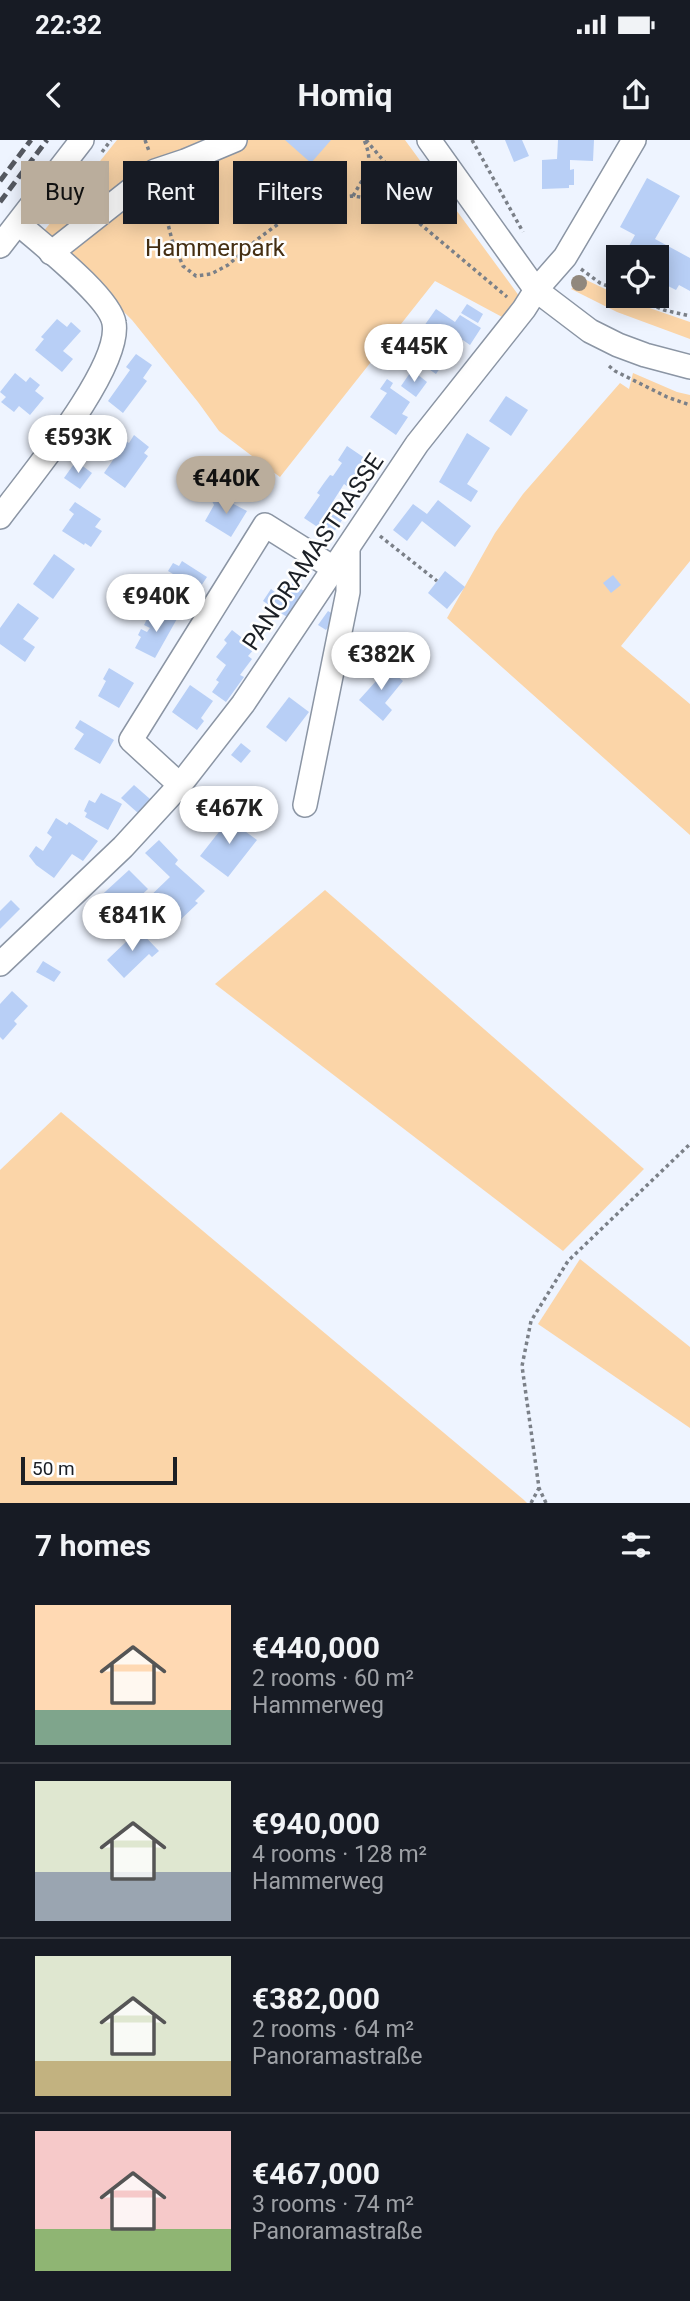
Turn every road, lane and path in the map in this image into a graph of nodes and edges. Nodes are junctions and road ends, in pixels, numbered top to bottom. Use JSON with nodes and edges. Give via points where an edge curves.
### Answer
{"nodes":[{"id":1,"x":82,"y":140,"type":"edge"},
{"id":2,"x":145,"y":140,"type":"edge"},
{"id":3,"x":235,"y":140,"type":"edge"},
{"id":4,"x":365,"y":140,"type":"edge"},
{"id":5,"x":429,"y":140,"type":"edge"},
{"id":6,"x":472,"y":140,"type":"edge"},
{"id":7,"x":634,"y":140,"type":"edge"},
{"id":8,"x":152,"y":161,"type":"edge"},
{"id":9,"x":185,"y":161,"type":"edge"},
{"id":10,"x":383,"y":161,"type":"edge"},
{"id":11,"x":123,"y":196,"type":"edge"},
{"id":12,"x":352,"y":197,"type":"junction"},
{"id":13,"x":361,"y":198,"type":"edge"},
{"id":14,"x":19,"y":224,"type":"junction"},
{"id":15,"x":168,"y":224,"type":"edge"},
{"id":16,"x":420,"y":224,"type":"edge"},
{"id":17,"x":529,"y":243,"type":"dead end"},
{"id":18,"x":0,"y":246,"type":"edge"},
{"id":19,"x":51,"y":253,"type":"junction"},
{"id":20,"x":565,"y":257,"type":"junction"},
{"id":21,"x":606,"y":285,"type":"edge"},
{"id":22,"x":530,"y":299,"type":"junction"},
{"id":23,"x":659,"y":308,"type":"edge"},
{"id":24,"x":690,"y":316,"type":"edge"},
{"id":25,"x":605,"y":362,"type":"dead end"},
{"id":26,"x":690,"y":368,"type":"edge"},
{"id":27,"x":690,"y":405,"type":"edge"},
{"id":28,"x":374,"y":510,"type":"junction"},
{"id":29,"x":0,"y":517,"type":"edge"},
{"id":30,"x":348,"y":550,"type":"junction"},
{"id":31,"x":335,"y":569,"type":"junction"},
{"id":32,"x":437,"y":581,"type":"dead end"},
{"id":33,"x":180,"y":785,"type":"junction"},
{"id":34,"x":305,"y":805,"type":"dead end"},
{"id":35,"x":0,"y":964,"type":"edge"},
{"id":36,"x":690,"y":1144,"type":"edge"},
{"id":37,"x":539,"y":1488,"type":"junction"},
{"id":38,"x":531,"y":1503,"type":"edge"},
{"id":39,"x":547,"y":1503,"type":"edge"}],
"edges":[{"from":1,"to":14,"type":"street"},
{"from":2,"to":8,"type":"path"},
{"from":3,"to":9,"type":"street"},
{"from":4,"to":10,"type":"path"},
{"from":4,"to":12,"type":"path","via":[[370,163]]},
{"from":5,"to":22,"type":"street"},
{"from":6,"to":17,"type":"path"},
{"from":7,"to":20,"type":"street","name":"PANORAMASTRASSE"},
{"from":11,"to":19,"type":"street"},
{"from":12,"to":13,"type":"path"},
{"from":12,"to":15,"type":"path","via":[[312,200],[211,274],[196,276],[183,266]]},
{"from":14,"to":18,"type":"street"},
{"from":14,"to":19,"type":"street"},
{"from":16,"to":22,"type":"path","via":[[502,294]]},
{"from":19,"to":29,"type":"street","via":[[106,305],[114,323],[109,357],[93,389]]},
{"from":20,"to":21,"type":"path"},
{"from":20,"to":22,"type":"street","name":"PANORAMASTRASSE"},
{"from":22,"to":26,"type":"street","via":[[608,341]]},
{"from":22,"to":28,"type":"street","name":"PANORAMASTRASSE","via":[[417,444]]},
{"from":23,"to":24,"type":"path"},
{"from":25,"to":27,"type":"path","via":[[615,371]]},
{"from":28,"to":30,"type":"street","name":"PANORAMASTRASSE"},
{"from":28,"to":32,"type":"path","via":[[390,524],[379,538]]},
{"from":30,"to":31,"type":"street","name":"PANORAMASTRASSE"},
{"from":30,"to":34,"type":"street","via":[[348,592]]},
{"from":31,"to":33,"type":"street","name":"PANORAMASTRASSE","via":[[243,704]]},
{"from":31,"to":33,"type":"street","via":[[265,525],[131,740]]},
{"from":33,"to":35,"type":"street","name":"PANORAMASTRASSE","via":[[123,847]]},
{"from":36,"to":37,"type":"path","via":[[568,1261],[531,1321],[522,1366]]},
{"from":37,"to":38,"type":"path"},
{"from":37,"to":39,"type":"path"}]}
